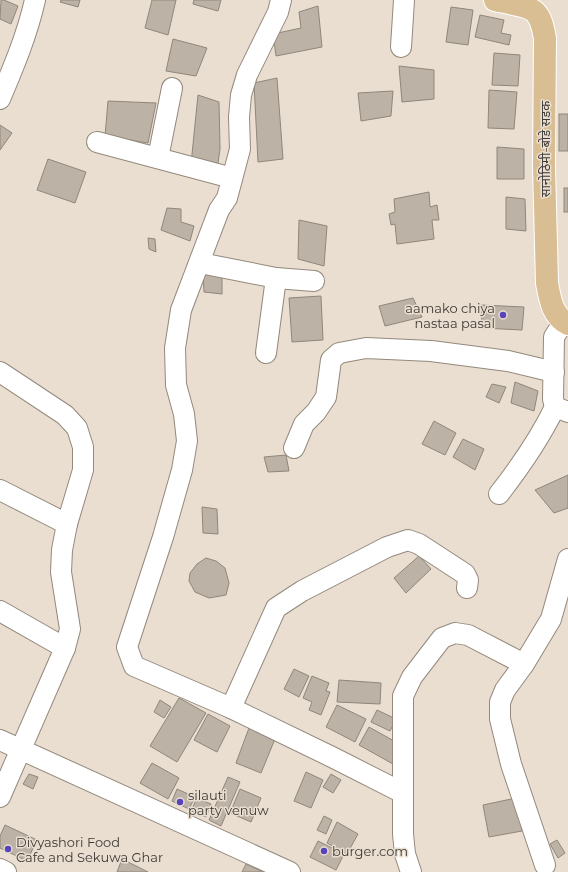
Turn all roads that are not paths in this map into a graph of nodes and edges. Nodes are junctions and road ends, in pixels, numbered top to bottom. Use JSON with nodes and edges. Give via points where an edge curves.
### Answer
{"nodes":[{"id":1,"x":35,"y":0,"type":"edge"},
{"id":2,"x":281,"y":0,"type":"edge"},
{"id":3,"x":404,"y":0,"type":"edge"},
{"id":4,"x":495,"y":0,"type":"edge"},
{"id":5,"x":401,"y":47,"type":"dead end"},
{"id":6,"x":172,"y":88,"type":"dead end"},
{"id":7,"x":0,"y":98,"type":"edge"},
{"id":8,"x":97,"y":142,"type":"dead end"},
{"id":9,"x":158,"y":158,"type":"junction"},
{"id":10,"x":232,"y":178,"type":"junction"},
{"id":11,"x":200,"y":263,"type":"junction"},
{"id":12,"x":276,"y":278,"type":"junction"},
{"id":13,"x":314,"y":281,"type":"dead end"},
{"id":14,"x":566,"y":322,"type":"edge"},
{"id":15,"x":266,"y":353,"type":"dead end"},
{"id":16,"x":0,"y":372,"type":"edge"},
{"id":17,"x":554,"y":372,"type":"junction"},
{"id":18,"x":562,"y":410,"type":"edge"},
{"id":19,"x":294,"y":448,"type":"dead end"},
{"id":20,"x":0,"y":490,"type":"edge"},
{"id":21,"x":499,"y":494,"type":"dead end"},
{"id":22,"x":67,"y":524,"type":"junction"},
{"id":23,"x":568,"y":559,"type":"edge"},
{"id":24,"x":467,"y":588,"type":"dead end"},
{"id":25,"x":0,"y":611,"type":"edge"},
{"id":26,"x":65,"y":648,"type":"junction"},
{"id":27,"x":524,"y":664,"type":"junction"},
{"id":28,"x":231,"y":708,"type":"junction"},
{"id":29,"x":0,"y":740,"type":"edge"},
{"id":30,"x":21,"y":750,"type":"junction"},
{"id":31,"x":403,"y":793,"type":"junction"},
{"id":32,"x":0,"y":797,"type":"edge"},
{"id":33,"x":545,"y":865,"type":"dead end"},
{"id":34,"x":0,"y":869,"type":"edge"},
{"id":35,"x":6,"y":872,"type":"edge"},
{"id":36,"x":290,"y":872,"type":"edge"},
{"id":37,"x":411,"y":872,"type":"edge"}],
"edges":[{"from":1,"to":7,"type":"street","via":[[20,51]]},
{"from":2,"to":10,"type":"street","via":[[241,95],[240,149]]},
{"from":3,"to":5,"type":"street"},
{"from":4,"to":14,"type":"main road","name":"सानोठिमी-बोडे सडक","via":[[534,11],[542,23],[545,38],[544,166],[547,283],[555,312]]},
{"from":6,"to":9,"type":"street"},
{"from":8,"to":9,"type":"street"},
{"from":9,"to":10,"type":"street"},
{"from":10,"to":11,"type":"street","via":[[227,198],[219,210]]},
{"from":11,"to":12,"type":"street"},
{"from":11,"to":28,"type":"street","via":[[182,310],[175,348],[176,385],[184,414],[187,441],[182,470],[127,647],[134,666]]},
{"from":12,"to":13,"type":"street"},
{"from":12,"to":15,"type":"street"},
{"from":14,"to":17,"type":"street","via":[[554,337]]},
{"from":16,"to":22,"type":"street","via":[[65,415],[77,428],[84,447],[83,470]]},
{"from":17,"to":18,"type":"street","via":[[553,399]]},
{"from":17,"to":19,"type":"street","via":[[508,361],[431,351],[366,348],[339,353],[331,360],[326,397],[304,424]]},
{"from":18,"to":21,"type":"street"},
{"from":20,"to":22,"type":"street"},
{"from":22,"to":26,"type":"street","via":[[61,572],[70,629]]},
{"from":23,"to":27,"type":"street","via":[[551,619]]},
{"from":24,"to":28,"type":"street","via":[[466,574],[419,544],[408,540],[387,546],[302,591],[276,608]]},
{"from":25,"to":26,"type":"street"},
{"from":26,"to":30,"type":"street"},
{"from":27,"to":31,"type":"street","via":[[468,635],[454,633],[442,638],[412,677],[403,696]]},
{"from":27,"to":33,"type":"street","via":[[505,690],[500,702],[500,719],[511,764]]},
{"from":28,"to":31,"type":"street"},
{"from":29,"to":30,"type":"street"},
{"from":30,"to":32,"type":"street"},
{"from":30,"to":36,"type":"street"},
{"from":31,"to":37,"type":"street","via":[[405,854]]},
{"from":34,"to":35,"type":"street"}]}
